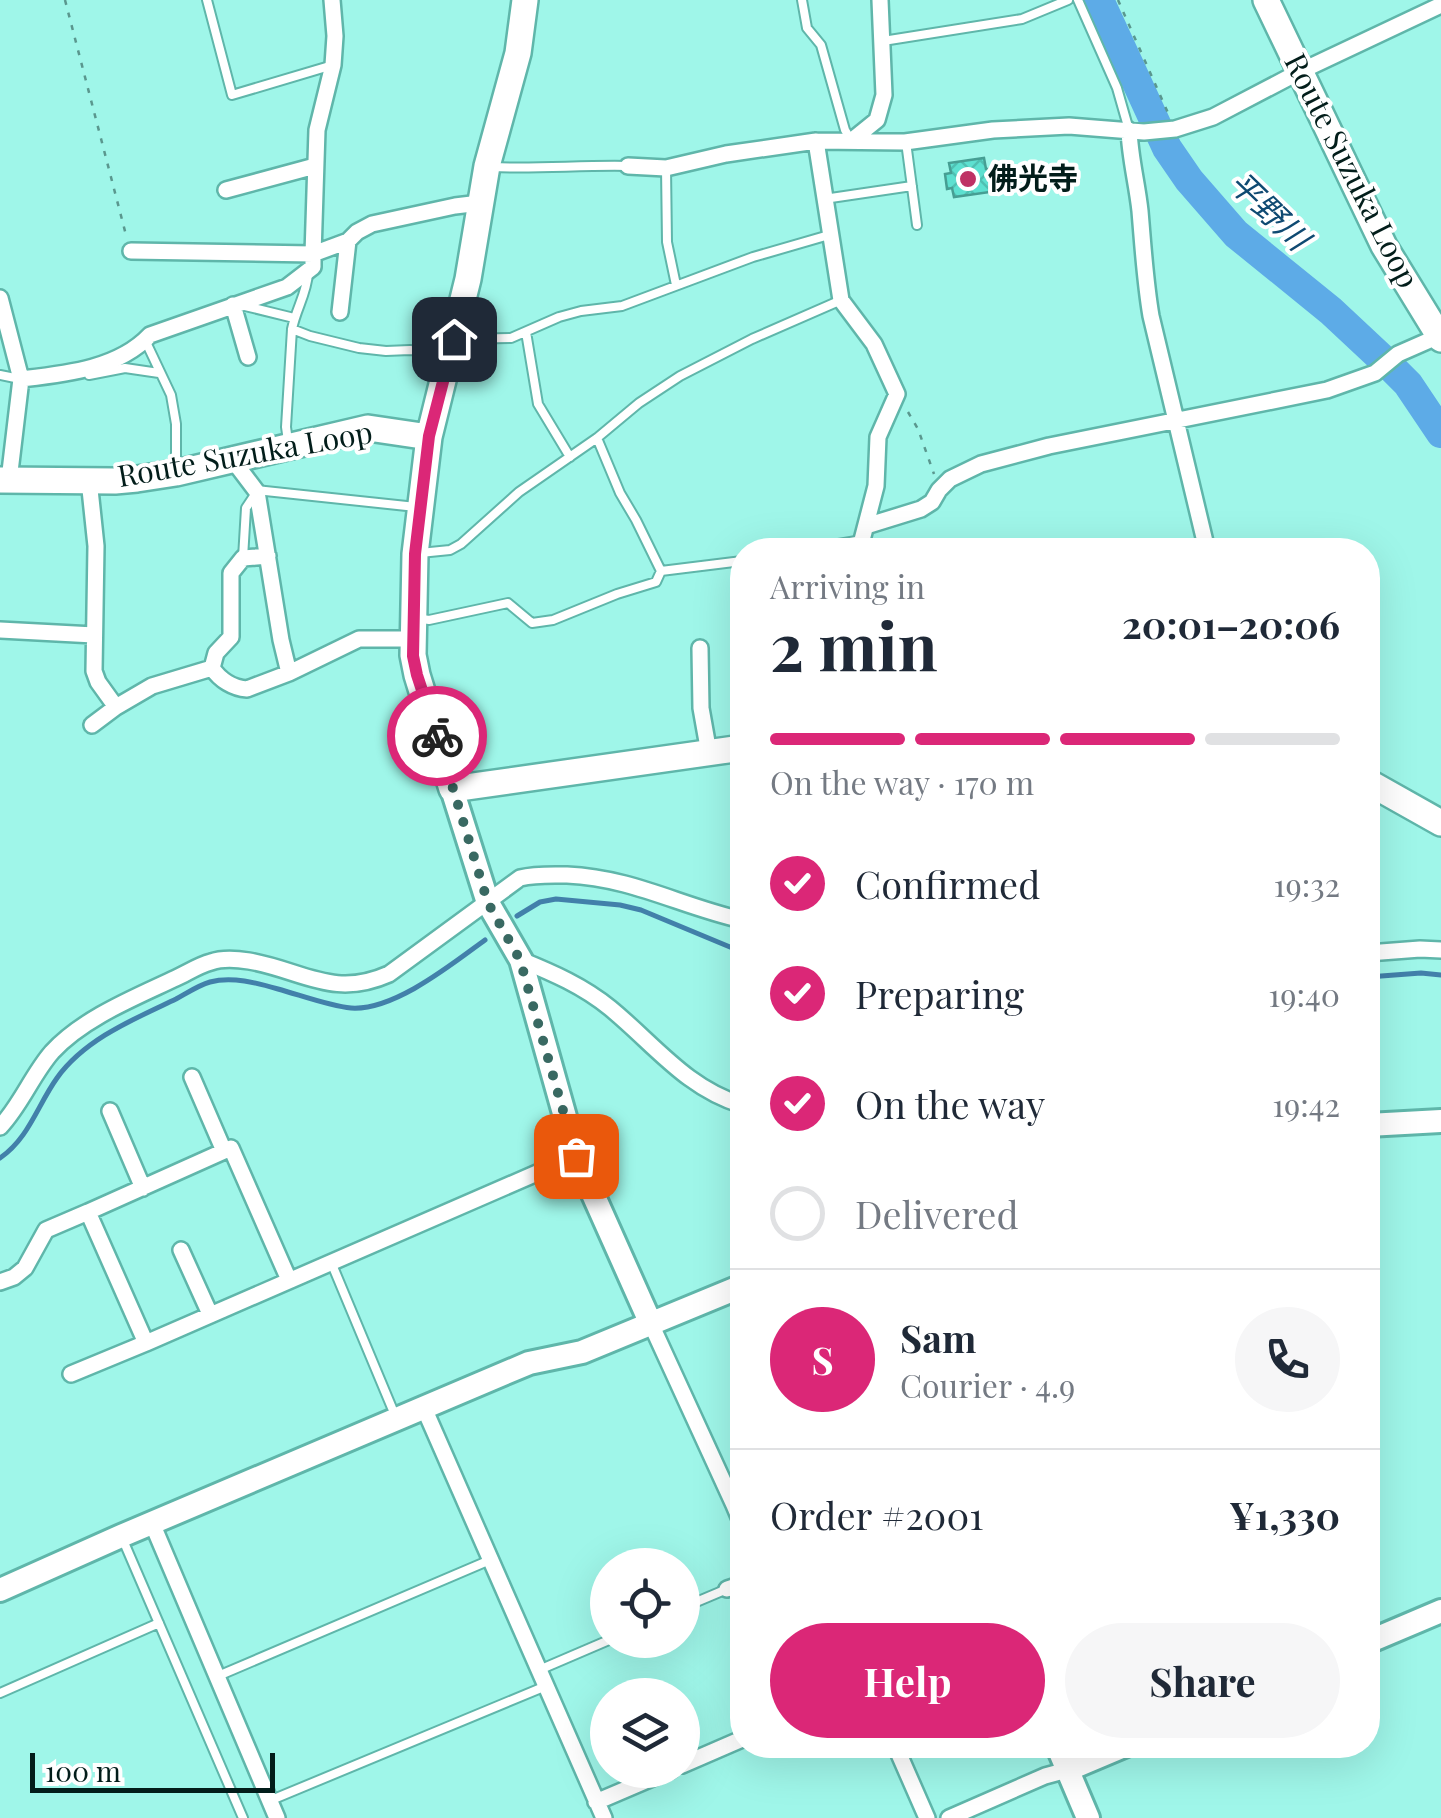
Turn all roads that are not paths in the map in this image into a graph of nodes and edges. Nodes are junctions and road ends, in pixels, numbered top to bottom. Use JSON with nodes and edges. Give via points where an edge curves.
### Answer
{"nodes":[{"id":1,"x":207,"y":0,"type":"edge"},
{"id":2,"x":332,"y":0,"type":"edge"},
{"id":3,"x":524,"y":0,"type":"edge"},
{"id":4,"x":802,"y":0,"type":"edge"},
{"id":5,"x":880,"y":0,"type":"edge"},
{"id":6,"x":1068,"y":0,"type":"edge"},
{"id":7,"x":1078,"y":0,"type":"edge"},
{"id":8,"x":1266,"y":0,"type":"edge"},
{"id":9,"x":1441,"y":5,"type":"edge"},
{"id":10,"x":883,"y":41,"type":"junction"},
{"id":11,"x":333,"y":64,"type":"junction"},
{"id":12,"x":1300,"y":72,"type":"junction"},
{"id":13,"x":1137,"y":131,"type":"junction"},
{"id":14,"x":816,"y":141,"type":"junction"},
{"id":15,"x":852,"y":142,"type":"junction"},
{"id":16,"x":906,"y":142,"type":"junction"},
{"id":17,"x":315,"y":166,"type":"junction"},
{"id":18,"x":486,"y":166,"type":"junction"},
{"id":19,"x":628,"y":166,"type":"joint"},
{"id":20,"x":666,"y":168,"type":"junction"},
{"id":21,"x":912,"y":186,"type":"junction"},
{"id":22,"x":226,"y":190,"type":"dead end"},
{"id":23,"x":824,"y":199,"type":"junction"},
{"id":24,"x":480,"y":203,"type":"junction"},
{"id":25,"x":917,"y":225,"type":"dead end"},
{"id":26,"x":829,"y":235,"type":"junction"},
{"id":27,"x":348,"y":241,"type":"junction"},
{"id":28,"x":131,"y":251,"type":"road end"},
{"id":29,"x":314,"y":254,"type":"junction"},
{"id":30,"x":308,"y":272,"type":"junction"},
{"id":31,"x":676,"y":286,"type":"junction"},
{"id":32,"x":0,"y":298,"type":"edge"},
{"id":33,"x":841,"y":300,"type":"junction"},
{"id":34,"x":235,"y":304,"type":"junction"},
{"id":35,"x":340,"y":312,"type":"dead end"},
{"id":36,"x":294,"y":318,"type":"junction"},
{"id":37,"x":292,"y":329,"type":"junction"},
{"id":38,"x":526,"y":332,"type":"junction"},
{"id":39,"x":1440,"y":338,"type":"edge"},
{"id":40,"x":145,"y":340,"type":"junction"},
{"id":41,"x":452,"y":347,"type":"junction"},
{"id":42,"x":248,"y":357,"type":"dead end"},
{"id":43,"x":159,"y":372,"type":"junction"},
{"id":44,"x":69,"y":373,"type":"junction"},
{"id":45,"x":0,"y":375,"type":"edge"},
{"id":46,"x":21,"y":379,"type":"junction"},
{"id":47,"x":1176,"y":420,"type":"junction"},
{"id":48,"x":429,"y":436,"type":"junction"},
{"id":49,"x":596,"y":438,"type":"junction"},
{"id":50,"x":288,"y":445,"type":"junction"},
{"id":51,"x":570,"y":457,"type":"junction"},
{"id":52,"x":232,"y":459,"type":"junction"},
{"id":53,"x":176,"y":473,"type":"junction"},
{"id":54,"x":4,"y":480,"type":"edge"},
{"id":55,"x":89,"y":480,"type":"junction"},
{"id":56,"x":256,"y":491,"type":"junction"},
{"id":57,"x":420,"y":508,"type":"junction"},
{"id":58,"x":864,"y":538,"type":"edge"},
{"id":59,"x":1205,"y":538,"type":"edge"},
{"id":60,"x":415,"y":554,"type":"junction"},
{"id":61,"x":268,"y":556,"type":"junction"},
{"id":62,"x":243,"y":558,"type":"junction"},
{"id":63,"x":730,"y":562,"type":"edge"},
{"id":64,"x":661,"y":571,"type":"junction"},
{"id":65,"x":414,"y":628,"type":"junction"},
{"id":66,"x":0,"y":630,"type":"edge"},
{"id":67,"x":94,"y":635,"type":"junction"},
{"id":68,"x":700,"y":648,"type":"dead end"},
{"id":69,"x":212,"y":668,"type":"junction"},
{"id":70,"x":289,"y":673,"type":"junction"},
{"id":71,"x":116,"y":707,"type":"junction"},
{"id":72,"x":92,"y":725,"type":"dead end"},
{"id":73,"x":730,"y":750,"type":"edge"},
{"id":74,"x":709,"y":753,"type":"junction"},
{"id":75,"x":452,"y":789,"type":"junction"},
{"id":76,"x":1380,"y":789,"type":"edge"},
{"id":77,"x":1441,"y":822,"type":"edge"},
{"id":78,"x":488,"y":903,"type":"junction"},
{"id":79,"x":730,"y":917,"type":"edge"},
{"id":80,"x":1441,"y":950,"type":"edge"},
{"id":81,"x":1380,"y":953,"type":"edge"},
{"id":82,"x":520,"y":960,"type":"junction"},
{"id":83,"x":192,"y":1077,"type":"dead end"},
{"id":84,"x":730,"y":1100,"type":"edge"},
{"id":85,"x":110,"y":1111,"type":"dead end"},
{"id":86,"x":1441,"y":1121,"type":"edge"},
{"id":87,"x":1380,"y":1124,"type":"edge"},
{"id":88,"x":0,"y":1127,"type":"edge"},
{"id":89,"x":224,"y":1151,"type":"junction"},
{"id":90,"x":576,"y":1156,"type":"junction"},
{"id":91,"x":143,"y":1188,"type":"junction"},
{"id":92,"x":88,"y":1212,"type":"junction"},
{"id":93,"x":182,"y":1250,"type":"dead end"},
{"id":94,"x":331,"y":1262,"type":"junction"},
{"id":95,"x":289,"y":1280,"type":"junction"},
{"id":96,"x":0,"y":1282,"type":"edge"},
{"id":97,"x":730,"y":1291,"type":"edge"},
{"id":98,"x":210,"y":1314,"type":"junction"},
{"id":99,"x":651,"y":1324,"type":"junction"},
{"id":100,"x":146,"y":1344,"type":"junction"},
{"id":101,"x":71,"y":1374,"type":"dead end"},
{"id":102,"x":392,"y":1408,"type":"dead end"},
{"id":103,"x":424,"y":1408,"type":"junction"},
{"id":104,"x":730,"y":1489,"type":"edge"},
{"id":105,"x":152,"y":1523,"type":"junction"},
{"id":106,"x":121,"y":1536,"type":"junction"},
{"id":107,"x":490,"y":1560,"type":"junction"},
{"id":108,"x":1,"y":1587,"type":"edge"},
{"id":109,"x":730,"y":1588,"type":"edge"},
{"id":110,"x":700,"y":1601,"type":"edge"},
{"id":111,"x":1441,"y":1611,"type":"edge"},
{"id":112,"x":159,"y":1622,"type":"junction"},
{"id":113,"x":1380,"y":1637,"type":"edge"},
{"id":114,"x":590,"y":1651,"type":"edge"},
{"id":115,"x":216,"y":1677,"type":"junction"},
{"id":116,"x":542,"y":1678,"type":"junction"},
{"id":117,"x":0,"y":1693,"type":"edge"},
{"id":118,"x":730,"y":1744,"type":"edge"},
{"id":119,"x":700,"y":1757,"type":"edge"},
{"id":120,"x":901,"y":1758,"type":"edge"},
{"id":121,"x":1063,"y":1758,"type":"edge"},
{"id":122,"x":1096,"y":1758,"type":"edge"},
{"id":123,"x":1068,"y":1770,"type":"junction"},
{"id":124,"x":628,"y":1788,"type":"edge"},
{"id":125,"x":269,"y":1801,"type":"junction"},
{"id":126,"x":596,"y":1802,"type":"junction"},
{"id":127,"x":243,"y":1818,"type":"edge"},
{"id":128,"x":276,"y":1818,"type":"edge"},
{"id":129,"x":604,"y":1818,"type":"edge"},
{"id":130,"x":926,"y":1818,"type":"edge"},
{"id":131,"x":949,"y":1818,"type":"edge"},
{"id":132,"x":1088,"y":1818,"type":"edge"}],
"edges":[{"from":1,"to":11,"type":"lane","via":[[232,95]]},
{"from":2,"to":11,"type":"street"},
{"from":3,"to":18,"type":"main road","via":[[518,53]]},
{"from":4,"to":15,"type":"lane"},
{"from":5,"to":10,"type":"street"},
{"from":6,"to":10,"type":"lane","via":[[1022,19]]},
{"from":7,"to":13,"type":"lane"},
{"from":8,"to":12,"type":"main road","name":"Route Suzuka Loop"},
{"from":9,"to":12,"type":"street"},
{"from":10,"to":15,"type":"street","via":[[884,95],[876,120]]},
{"from":11,"to":17,"type":"street"},
{"from":12,"to":13,"type":"street","via":[[1213,117]]},
{"from":12,"to":39,"type":"main road","name":"Route Suzuka Loop","via":[[1384,246]]},
{"from":13,"to":16,"type":"street","via":[[1068,126]]},
{"from":13,"to":47,"type":"street","via":[[1130,161],[1145,280]]},
{"from":14,"to":15,"type":"street"},
{"from":14,"to":20,"type":"street"},
{"from":14,"to":23,"type":"street"},
{"from":15,"to":16,"type":"street"},
{"from":16,"to":21,"type":"lane"},
{"from":17,"to":22,"type":"street"},
{"from":17,"to":29,"type":"street"},
{"from":18,"to":19,"type":"lane"},
{"from":18,"to":24,"type":"main road"},
{"from":19,"to":20,"type":"street"},
{"from":20,"to":31,"type":"lane","via":[[667,242]]},
{"from":21,"to":23,"type":"lane"},
{"from":21,"to":25,"type":"lane"},
{"from":23,"to":26,"type":"street"},
{"from":24,"to":27,"type":"street","via":[[372,224]]},
{"from":24,"to":41,"type":"main road"},
{"from":26,"to":31,"type":"lane"},
{"from":26,"to":33,"type":"street"},
{"from":27,"to":29,"type":"street"},
{"from":27,"to":35,"type":"street"},
{"from":28,"to":29,"type":"street"},
{"from":29,"to":30,"type":"street"},
{"from":30,"to":34,"type":"street","via":[[287,287]]},
{"from":30,"to":36,"type":"lane"},
{"from":31,"to":38,"type":"lane"},
{"from":32,"to":46,"type":"street"},
{"from":33,"to":49,"type":"lane","via":[[680,376]]},
{"from":33,"to":58,"type":"street","via":[[874,344],[897,394],[878,437]]},
{"from":34,"to":36,"type":"lane"},
{"from":34,"to":40,"type":"street"},
{"from":34,"to":42,"type":"street"},
{"from":36,"to":37,"type":"lane"},
{"from":37,"to":41,"type":"lane","via":[[359,348]]},
{"from":37,"to":50,"type":"lane"},
{"from":38,"to":41,"type":"lane"},
{"from":38,"to":51,"type":"lane","via":[[538,404]]},
{"from":39,"to":47,"type":"street","via":[[1327,390]]},
{"from":40,"to":43,"type":"lane"},
{"from":40,"to":44,"type":"street","via":[[112,360]]},
{"from":41,"to":48,"type":"main road"},
{"from":43,"to":44,"type":"lane"},
{"from":43,"to":53,"type":"lane","via":[[174,409]]},
{"from":44,"to":46,"type":"street"},
{"from":45,"to":46,"type":"lane"},
{"from":46,"to":54,"type":"street"},
{"from":47,"to":58,"type":"street","via":[[981,464],[950,479],[921,509]]},
{"from":47,"to":59,"type":"street"},
{"from":48,"to":50,"type":"main road","name":"Route Suzuka Loop","via":[[368,428]]},
{"from":48,"to":57,"type":"main road"},
{"from":49,"to":51,"type":"lane"},
{"from":49,"to":64,"type":"lane"},
{"from":50,"to":52,"type":"main road","name":"Route Suzuka Loop"},
{"from":51,"to":60,"type":"lane","via":[[518,492],[461,544]]},
{"from":52,"to":53,"type":"main road","name":"Route Suzuka Loop"},
{"from":52,"to":56,"type":"street"},
{"from":53,"to":55,"type":"main road","name":"Route Suzuka Loop"},
{"from":54,"to":55,"type":"main road","name":"Route Suzuka Loop"},
{"from":55,"to":67,"type":"street"},
{"from":56,"to":57,"type":"lane"},
{"from":56,"to":61,"type":"street"},
{"from":56,"to":62,"type":"lane","via":[[246,508]]},
{"from":57,"to":60,"type":"main road"},
{"from":60,"to":65,"type":"main road"},
{"from":61,"to":62,"type":"street"},
{"from":61,"to":70,"type":"street"},
{"from":62,"to":69,"type":"street","via":[[231,573],[230,637]]},
{"from":63,"to":64,"type":"lane"},
{"from":64,"to":65,"type":"lane","via":[[656,582],[553,620],[532,623],[508,603]]},
{"from":65,"to":70,"type":"street","via":[[359,638]]},
{"from":65,"to":75,"type":"main road","via":[[417,675]]},
{"from":66,"to":67,"type":"street"},
{"from":67,"to":71,"type":"street","via":[[94,671]]},
{"from":68,"to":74,"type":"street"},
{"from":69,"to":70,"type":"street","via":[[247,690]]},
{"from":69,"to":71,"type":"street","via":[[152,686]]},
{"from":71,"to":72,"type":"street"},
{"from":73,"to":74,"type":"main road"},
{"from":74,"to":75,"type":"main road"},
{"from":75,"to":78,"type":"street"},
{"from":76,"to":77,"type":"main road"},
{"from":78,"to":79,"type":"street","via":[[520,878],[594,876]]},
{"from":78,"to":82,"type":"street"},
{"from":78,"to":88,"type":"street","via":[[371,982],[349,986],[249,961],[211,962],[124,1002],[54,1050]]},
{"from":80,"to":81,"type":"street"},
{"from":82,"to":84,"type":"street","via":[[582,987],[672,1066]]},
{"from":82,"to":90,"type":"street"},
{"from":83,"to":89,"type":"street"},
{"from":85,"to":91,"type":"street"},
{"from":86,"to":87,"type":"street"},
{"from":89,"to":91,"type":"street"},
{"from":89,"to":95,"type":"street","via":[[231,1148]]},
{"from":90,"to":94,"type":"street"},
{"from":90,"to":99,"type":"street"},
{"from":91,"to":92,"type":"street"},
{"from":92,"to":96,"type":"street","via":[[46,1230],[24,1268]]},
{"from":92,"to":100,"type":"street"},
{"from":93,"to":98,"type":"street"},
{"from":94,"to":95,"type":"street"},
{"from":94,"to":102,"type":"lane"},
{"from":95,"to":98,"type":"street"},
{"from":97,"to":99,"type":"street"},
{"from":98,"to":100,"type":"street"},
{"from":99,"to":103,"type":"street","via":[[582,1352],[529,1363]]},
{"from":99,"to":104,"type":"street"},
{"from":100,"to":101,"type":"street"},
{"from":103,"to":105,"type":"street"},
{"from":103,"to":107,"type":"street"},
{"from":105,"to":106,"type":"street"},
{"from":105,"to":115,"type":"street"},
{"from":106,"to":108,"type":"street"},
{"from":106,"to":112,"type":"lane"},
{"from":107,"to":115,"type":"lane"},
{"from":107,"to":116,"type":"street"},
{"from":109,"to":110,"type":"lane"},
{"from":111,"to":113,"type":"street"},
{"from":112,"to":117,"type":"lane"},
{"from":112,"to":127,"type":"lane"},
{"from":114,"to":116,"type":"lane"},
{"from":115,"to":125,"type":"street"},
{"from":116,"to":125,"type":"lane"},
{"from":116,"to":126,"type":"street"},
{"from":118,"to":119,"type":"street"},
{"from":120,"to":130,"type":"street"},
{"from":121,"to":123,"type":"street"},
{"from":122,"to":123,"type":"street"},
{"from":123,"to":131,"type":"street"},
{"from":123,"to":132,"type":"street"},
{"from":124,"to":126,"type":"street"},
{"from":125,"to":128,"type":"street"},
{"from":126,"to":129,"type":"street"}]}
